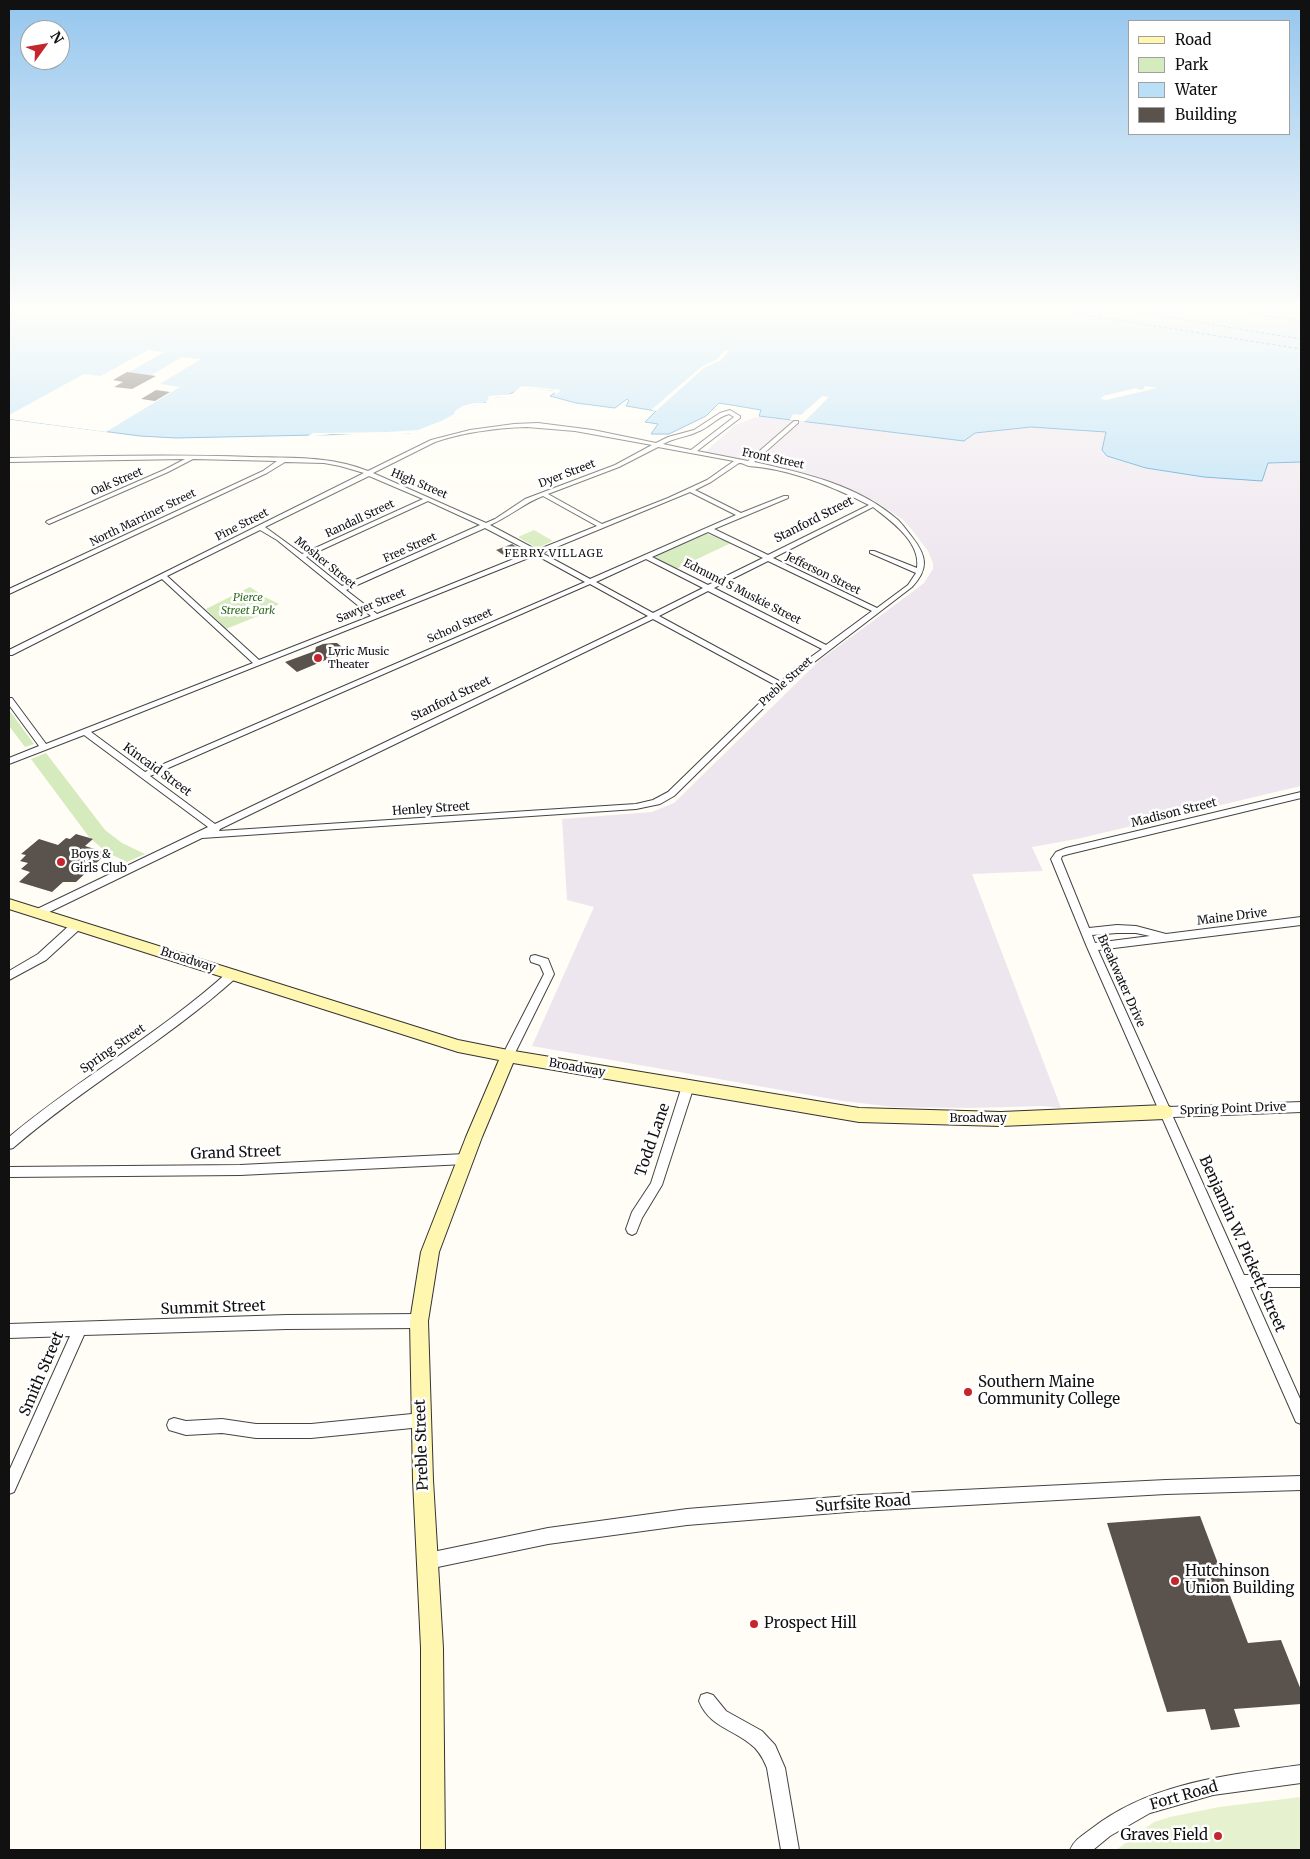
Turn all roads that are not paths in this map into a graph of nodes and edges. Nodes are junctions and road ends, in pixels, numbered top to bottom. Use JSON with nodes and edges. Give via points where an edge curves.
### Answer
{"nodes":[{"id":1,"x":796,"y":422,"type":"dead end"},
{"id":2,"x":489,"y":430,"type":"joint"},
{"id":3,"x":658,"y":445,"type":"junction"},
{"id":4,"x":692,"y":452,"type":"junction"},
{"id":5,"x":191,"y":457,"type":"junction"},
{"id":6,"x":285,"y":459,"type":"junction"},
{"id":7,"x":9,"y":460,"type":"edge"},
{"id":8,"x":737,"y":462,"type":"junction"},
{"id":9,"x":748,"y":464,"type":"junction"},
{"id":10,"x":367,"y":473,"type":"junction"},
{"id":11,"x":690,"y":490,"type":"junction"},
{"id":12,"x":543,"y":494,"type":"junction"},
{"id":13,"x":786,"y":497,"type":"dead end"},
{"id":14,"x":428,"y":499,"type":"junction"},
{"id":15,"x":873,"y":505,"type":"junction"},
{"id":16,"x":741,"y":515,"type":"junction"},
{"id":17,"x":49,"y":522,"type":"dead end"},
{"id":18,"x":486,"y":525,"type":"junction"},
{"id":19,"x":601,"y":526,"type":"junction"},
{"id":20,"x":260,"y":527,"type":"junction"},
{"id":21,"x":708,"y":529,"type":"junction"},
{"id":22,"x":872,"y":552,"type":"dead end"},
{"id":23,"x":536,"y":553,"type":"junction"},
{"id":24,"x":302,"y":557,"type":"junction"},
{"id":25,"x":647,"y":557,"type":"junction"},
{"id":26,"x":767,"y":558,"type":"junction"},
{"id":27,"x":920,"y":572,"type":"junction"},
{"id":28,"x":163,"y":576,"type":"junction"},
{"id":29,"x":589,"y":581,"type":"junction"},
{"id":30,"x":709,"y":588,"type":"junction"},
{"id":31,"x":342,"y":589,"type":"junction"},
{"id":32,"x":9,"y":592,"type":"edge"},
{"id":33,"x":876,"y":610,"type":"junction"},
{"id":34,"x":375,"y":616,"type":"junction"},
{"id":35,"x":652,"y":616,"type":"junction"},
{"id":36,"x":826,"y":648,"type":"junction"},
{"id":37,"x":9,"y":653,"type":"edge"},
{"id":38,"x":258,"y":663,"type":"junction"},
{"id":39,"x":781,"y":685,"type":"junction"},
{"id":40,"x":9,"y":700,"type":"edge"},
{"id":41,"x":84,"y":731,"type":"junction"},
{"id":42,"x":44,"y":747,"type":"junction"},
{"id":43,"x":9,"y":761,"type":"edge"},
{"id":44,"x":143,"y":776,"type":"junction"},
{"id":45,"x":1301,"y":795,"type":"edge"},
{"id":46,"x":660,"y":802,"type":"joint"},
{"id":47,"x":216,"y":828,"type":"junction"},
{"id":48,"x":202,"y":835,"type":"junction"},
{"id":49,"x":1056,"y":859,"type":"joint"},
{"id":50,"x":9,"y":904,"type":"edge"},
{"id":51,"x":38,"y":913,"type":"junction"},
{"id":52,"x":1301,"y":921,"type":"edge"},
{"id":53,"x":76,"y":926,"type":"junction"},
{"id":54,"x":1086,"y":932,"type":"junction"},
{"id":55,"x":1166,"y":938,"type":"junction"},
{"id":56,"x":1092,"y":947,"type":"junction"},
{"id":57,"x":534,"y":959,"type":"dead end"},
{"id":58,"x":233,"y":974,"type":"junction"},
{"id":59,"x":9,"y":976,"type":"edge"},
{"id":60,"x":508,"y":1056,"type":"junction"},
{"id":61,"x":688,"y":1086,"type":"junction"},
{"id":62,"x":1301,"y":1107,"type":"edge"},
{"id":63,"x":1165,"y":1112,"type":"junction"},
{"id":64,"x":9,"y":1144,"type":"edge"},
{"id":65,"x":465,"y":1159,"type":"junction"},
{"id":66,"x":9,"y":1172,"type":"edge"},
{"id":67,"x":632,"y":1229,"type":"dead end"},
{"id":68,"x":1241,"y":1281,"type":"junction"},
{"id":69,"x":1301,"y":1282,"type":"edge"},
{"id":70,"x":419,"y":1321,"type":"junction"},
{"id":71,"x":80,"y":1328,"type":"junction"},
{"id":72,"x":9,"y":1332,"type":"edge"},
{"id":73,"x":1301,"y":1417,"type":"edge"},
{"id":74,"x":422,"y":1420,"type":"junction"},
{"id":75,"x":174,"y":1424,"type":"dead end"},
{"id":76,"x":1301,"y":1483,"type":"edge"},
{"id":77,"x":9,"y":1487,"type":"edge"},
{"id":78,"x":428,"y":1561,"type":"junction"},
{"id":79,"x":707,"y":1701,"type":"dead end"},
{"id":80,"x":1301,"y":1774,"type":"edge"},
{"id":81,"x":433,"y":1850,"type":"edge"},
{"id":82,"x":790,"y":1850,"type":"edge"},
{"id":83,"x":1079,"y":1850,"type":"edge"}],
"edges":[{"from":1,"to":9,"type":"street"},
{"from":2,"to":3,"type":"street","name":"Front Street","via":[[537,425]]},
{"from":2,"to":10,"type":"street","name":"Pine Street","via":[[446,436]]},
{"from":3,"to":4,"type":"street","name":"Front Street"},
{"from":3,"to":4,"type":"street","name":"Dyer Street","via":[[696,431],[722,414],[730,412],[738,417]]},
{"from":3,"to":12,"type":"street","name":"Dyer Street","via":[[617,466]]},
{"from":4,"to":8,"type":"street","name":"Front Street"},
{"from":5,"to":6,"type":"street","name":"High Street"},
{"from":5,"to":7,"type":"street","name":"High Street"},
{"from":5,"to":17,"type":"street","name":"Oak Street"},
{"from":6,"to":10,"type":"street","name":"High Street","via":[[332,462]]},
{"from":6,"to":32,"type":"street","name":"North Marriner Street","via":[[265,472]]},
{"from":8,"to":9,"type":"street","name":"Front Street"},
{"from":8,"to":11,"type":"street","name":"Sawyer Street"},
{"from":9,"to":15,"type":"street","name":"Front Street","via":[[812,478]]},
{"from":10,"to":14,"type":"street","name":"High Street"},
{"from":10,"to":20,"type":"street","name":"Pine Street"},
{"from":11,"to":16,"type":"street"},
{"from":11,"to":19,"type":"street","name":"Sawyer Street"},
{"from":12,"to":18,"type":"street","name":"Dyer Street","via":[[521,503],[510,513]]},
{"from":12,"to":19,"type":"street"},
{"from":13,"to":16,"type":"street","name":"School Street"},
{"from":14,"to":18,"type":"street","name":"High Street"},
{"from":14,"to":24,"type":"street","name":"Randall Street"},
{"from":15,"to":26,"type":"street","name":"Stanford Street"},
{"from":15,"to":27,"type":"street","name":"Front Street","via":[[909,536],[921,557]]},
{"from":16,"to":21,"type":"street","name":"School Street"},
{"from":18,"to":23,"type":"street","name":"High Street"},
{"from":18,"to":31,"type":"street","name":"Free Street"},
{"from":19,"to":23,"type":"street","name":"Sawyer Street"},
{"from":20,"to":24,"type":"street","name":"Mosher Street"},
{"from":20,"to":28,"type":"street","name":"Pine Street"},
{"from":21,"to":25,"type":"street","name":"School Street"},
{"from":21,"to":26,"type":"street","name":"Jefferson Street"},
{"from":22,"to":27,"type":"street"},
{"from":23,"to":29,"type":"street","name":"High Street"},
{"from":23,"to":34,"type":"street","name":"Sawyer Street"},
{"from":24,"to":31,"type":"street","name":"Mosher Street"},
{"from":25,"to":29,"type":"street","name":"School Street"},
{"from":25,"to":30,"type":"street","name":"Edmund S Muskie Street"},
{"from":26,"to":30,"type":"street","name":"Stanford Street"},
{"from":26,"to":33,"type":"street","name":"Jefferson Street"},
{"from":27,"to":33,"type":"street","name":"Preble Street","via":[[910,586]]},
{"from":28,"to":37,"type":"street","name":"Pine Street"},
{"from":28,"to":38,"type":"street"},
{"from":29,"to":35,"type":"street","name":"High Street"},
{"from":29,"to":44,"type":"street","name":"School Street"},
{"from":30,"to":35,"type":"street","name":"Stanford Street"},
{"from":30,"to":36,"type":"street","name":"Edmund S Muskie Street"},
{"from":31,"to":34,"type":"street","name":"Mosher Street"},
{"from":33,"to":36,"type":"street","name":"Preble Street"},
{"from":34,"to":38,"type":"street","name":"Sawyer Street"},
{"from":35,"to":39,"type":"street","name":"High Street"},
{"from":35,"to":47,"type":"street","name":"Stanford Street"},
{"from":36,"to":39,"type":"street","name":"Preble Street"},
{"from":38,"to":41,"type":"street","name":"Sawyer Street"},
{"from":39,"to":46,"type":"street","name":"Preble Street"},
{"from":40,"to":42,"type":"street"},
{"from":41,"to":42,"type":"street","name":"Sawyer Street"},
{"from":41,"to":44,"type":"street","name":"Kincaid Street"},
{"from":42,"to":43,"type":"street","name":"Sawyer Street"},
{"from":44,"to":47,"type":"street","name":"Kincaid Street"},
{"from":45,"to":49,"type":"street","name":"Madison Street","via":[[1066,851]]},
{"from":46,"to":48,"type":"street","name":"Henley Street","via":[[630,808]]},
{"from":47,"to":48,"type":"street","name":"Stanford Street"},
{"from":48,"to":51,"type":"street","name":"Stanford Street"},
{"from":49,"to":54,"type":"street","name":"Breakwater Drive"},
{"from":50,"to":51,"type":"street","name":"Broadway"},
{"from":51,"to":53,"type":"street","name":"Broadway"},
{"from":52,"to":55,"type":"street","name":"Maine Drive"},
{"from":53,"to":58,"type":"street","name":"Broadway"},
{"from":53,"to":59,"type":"street","via":[[42,957]]},
{"from":54,"to":55,"type":"street","name":"Maine Drive","via":[[1128,928],[1148,930]]},
{"from":54,"to":56,"type":"street","name":"Breakwater Drive"},
{"from":55,"to":56,"type":"street","name":"Maine Drive"},
{"from":56,"to":63,"type":"street","name":"Breakwater Drive"},
{"from":57,"to":60,"type":"street","via":[[544,962],[549,974]]},
{"from":58,"to":60,"type":"street","name":"Broadway","via":[[458,1046]]},
{"from":58,"to":64,"type":"street","name":"Spring Street"},
{"from":60,"to":61,"type":"street","name":"Broadway"},
{"from":60,"to":65,"type":"street","name":"Preble Street"},
{"from":61,"to":63,"type":"street","name":"Broadway","via":[[840,1112],[896,1117],[1001,1120]]},
{"from":61,"to":67,"type":"street","name":"Todd Lane","via":[[656,1185],[636,1216]]},
{"from":62,"to":63,"type":"street","name":"Spring Point Drive"},
{"from":63,"to":68,"type":"street","name":"Benjamin W. Pickett Street"},
{"from":65,"to":66,"type":"street","name":"Grand Street","via":[[240,1170]]},
{"from":65,"to":70,"type":"street","name":"Preble Street","via":[[430,1252]]},
{"from":68,"to":69,"type":"street"},
{"from":68,"to":73,"type":"street","name":"Benjamin W. Pickett Street"},
{"from":70,"to":71,"type":"street","name":"Summit Street"},
{"from":70,"to":74,"type":"street","name":"Preble Street"},
{"from":71,"to":72,"type":"street","name":"Summit Street"},
{"from":71,"to":77,"type":"street","name":"Smith Street"},
{"from":74,"to":75,"type":"street","via":[[311,1431],[256,1431],[222,1426],[186,1428]]},
{"from":74,"to":78,"type":"street","name":"Preble Street","via":[[422,1480]]},
{"from":76,"to":78,"type":"street","name":"Surfsite Road","via":[[897,1501],[687,1517],[548,1536]]},
{"from":78,"to":81,"type":"street","name":"Preble Street"},
{"from":79,"to":82,"type":"street","via":[[720,1717],[756,1737],[769,1751],[776,1768]]},
{"from":80,"to":83,"type":"street","name":"Fort Road","via":[[1213,1786],[1146,1805],[1104,1830]]}]}
